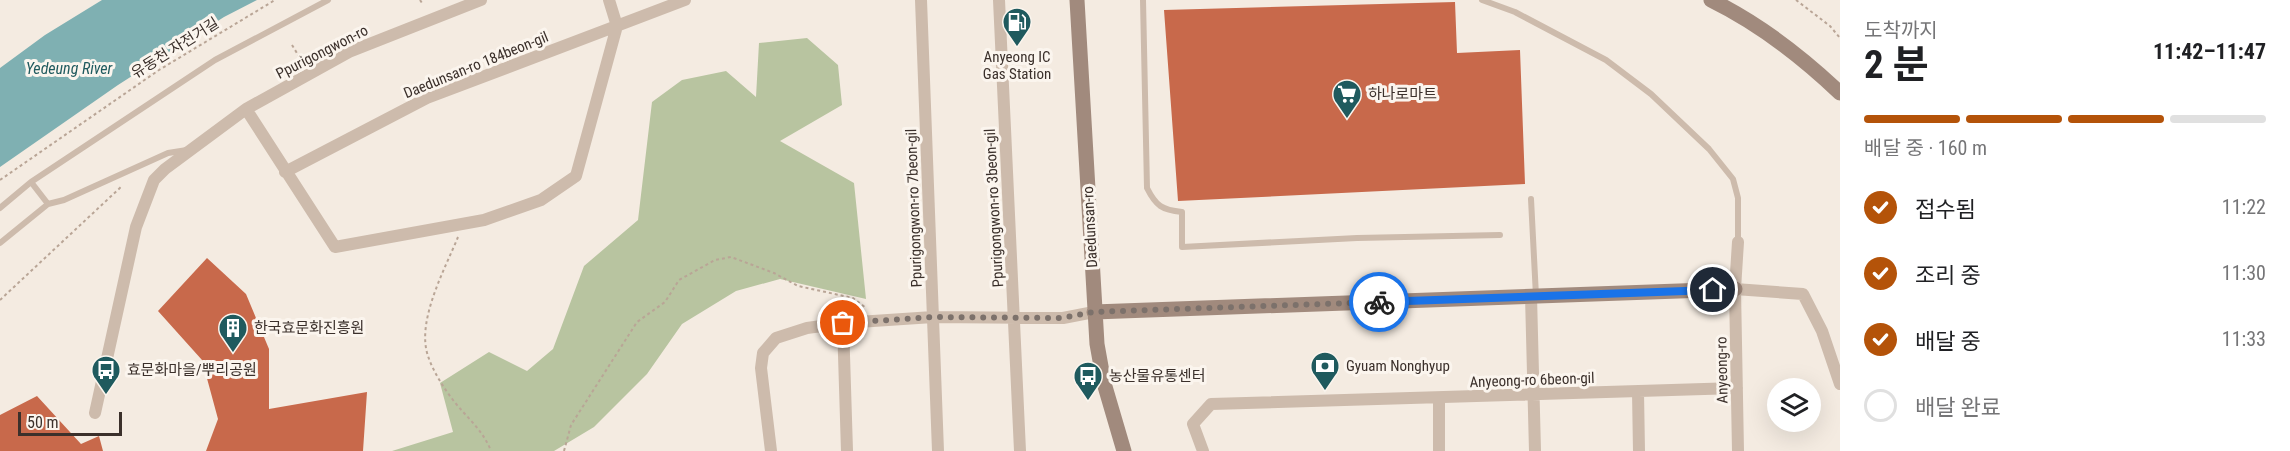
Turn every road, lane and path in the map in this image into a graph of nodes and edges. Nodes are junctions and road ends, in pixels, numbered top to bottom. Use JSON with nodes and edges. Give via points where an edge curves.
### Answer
{"nodes":[{"id":1,"x":275,"y":0,"type":"edge"},
{"id":2,"x":328,"y":0,"type":"edge"},
{"id":3,"x":481,"y":0,"type":"edge"},
{"id":4,"x":609,"y":0,"type":"edge"},
{"id":5,"x":685,"y":0,"type":"edge"},
{"id":6,"x":921,"y":0,"type":"edge"},
{"id":7,"x":999,"y":0,"type":"edge"},
{"id":8,"x":1077,"y":0,"type":"edge"},
{"id":9,"x":1143,"y":0,"type":"edge"},
{"id":10,"x":1482,"y":0,"type":"edge"},
{"id":11,"x":1711,"y":0,"type":"edge"},
{"id":12,"x":1798,"y":1,"type":"edge"},
{"id":13,"x":617,"y":26,"type":"junction"},
{"id":14,"x":1840,"y":38,"type":"edge"},
{"id":15,"x":292,"y":45,"type":"dead end"},
{"id":16,"x":300,"y":58,"type":"dead end"},
{"id":17,"x":1840,"y":93,"type":"edge"},
{"id":18,"x":246,"y":110,"type":"junction"},
{"id":19,"x":188,"y":150,"type":"junction"},
{"id":20,"x":285,"y":172,"type":"junction"},
{"id":21,"x":0,"y":180,"type":"edge"},
{"id":22,"x":31,"y":182,"type":"junction"},
{"id":23,"x":123,"y":185,"type":"dead end"},
{"id":24,"x":1532,"y":199,"type":"dead end"},
{"id":25,"x":48,"y":204,"type":"junction"},
{"id":26,"x":0,"y":208,"type":"edge"},
{"id":27,"x":464,"y":224,"type":"junction"},
{"id":28,"x":1500,"y":235,"type":"dead end"},
{"id":29,"x":1738,"y":242,"type":"joint"},
{"id":30,"x":0,"y":243,"type":"edge"},
{"id":31,"x":1735,"y":289,"type":"junction"},
{"id":32,"x":1533,"y":296,"type":"junction"},
{"id":33,"x":0,"y":300,"type":"edge"},
{"id":34,"x":1094,"y":312,"type":"junction"},
{"id":35,"x":933,"y":317,"type":"junction"},
{"id":36,"x":1015,"y":317,"type":"junction"},
{"id":37,"x":875,"y":321,"type":"junction"},
{"id":38,"x":843,"y":323,"type":"junction"},
{"id":39,"x":1840,"y":384,"type":"edge"},
{"id":40,"x":1737,"y":388,"type":"junction"},
{"id":41,"x":1638,"y":392,"type":"junction"},
{"id":42,"x":1534,"y":395,"type":"junction"},
{"id":43,"x":1439,"y":398,"type":"junction"},
{"id":44,"x":95,"y":413,"type":"dead end"},
{"id":45,"x":491,"y":451,"type":"edge"},
{"id":46,"x":564,"y":451,"type":"edge"},
{"id":47,"x":771,"y":451,"type":"edge"},
{"id":48,"x":847,"y":451,"type":"edge"},
{"id":49,"x":938,"y":451,"type":"edge"},
{"id":50,"x":1020,"y":451,"type":"edge"},
{"id":51,"x":1124,"y":451,"type":"edge"},
{"id":52,"x":1203,"y":451,"type":"edge"},
{"id":53,"x":1439,"y":451,"type":"edge"},
{"id":54,"x":1535,"y":451,"type":"edge"},
{"id":55,"x":1639,"y":451,"type":"edge"},
{"id":56,"x":1738,"y":451,"type":"edge"}],
"edges":[{"from":1,"to":21,"type":"path","name":"유동천 자전거길","via":[[159,70]]},
{"from":2,"to":22,"type":"lane","via":[[215,60]]},
{"from":3,"to":18,"type":"street","name":"Ppurigongwon-ro","via":[[349,52]]},
{"from":4,"to":13,"type":"street"},
{"from":5,"to":13,"type":"street","name":"Daedunsan-ro 184beon-gil"},
{"from":6,"to":35,"type":"street","name":"Ppurigongwon-ro 7beon-gil"},
{"from":7,"to":36,"type":"street","name":"Ppurigongwon-ro 3beon-gil"},
{"from":8,"to":34,"type":"main road","name":"Daedunsan-ro"},
{"from":9,"to":28,"type":"lane","via":[[1148,188],[1163,210],[1182,212],[1182,247]]},
{"from":10,"to":29,"type":"lane","via":[[1515,12],[1606,60],[1709,149],[1733,179],[1738,198]]},
{"from":11,"to":17,"type":"main road","via":[[1784,42]]},
{"from":12,"to":14,"type":"path"},
{"from":13,"to":20,"type":"street","name":"Daedunsan-ro 184beon-gil","via":[[427,98]]},
{"from":13,"to":27,"type":"street","via":[[576,176],[541,200]]},
{"from":15,"to":16,"type":"path"},
{"from":18,"to":19,"type":"street","name":"Ppurigongwon-ro"},
{"from":18,"to":20,"type":"street"},
{"from":19,"to":25,"type":"lane","via":[[168,153]]},
{"from":19,"to":44,"type":"street","name":"Ppurigongwon-ro","via":[[154,180],[142,206]]},
{"from":20,"to":27,"type":"street","via":[[335,247]]},
{"from":22,"to":25,"type":"lane"},
{"from":22,"to":26,"type":"lane"},
{"from":23,"to":33,"type":"path"},
{"from":24,"to":32,"type":"lane"},
{"from":25,"to":30,"type":"lane"},
{"from":27,"to":45,"type":"path","via":[[431,301],[426,350],[433,369],[480,429]]},
{"from":29,"to":31,"type":"street","name":"Anyeong-ro"},
{"from":31,"to":32,"type":"main road"},
{"from":31,"to":39,"type":"street","via":[[1803,294],[1822,331]]},
{"from":31,"to":40,"type":"street","name":"Anyeong-ro"},
{"from":32,"to":34,"type":"main road"},
{"from":32,"to":42,"type":"street"},
{"from":34,"to":36,"type":"street","via":[[1062,318]]},
{"from":34,"to":51,"type":"main road","name":"Daedunsan-ro","via":[[1104,383]]},
{"from":35,"to":36,"type":"street"},
{"from":35,"to":37,"type":"street"},
{"from":35,"to":49,"type":"street","name":"Ppurigongwon-ro 7beon-gil"},
{"from":36,"to":50,"type":"street","name":"Ppurigongwon-ro 3beon-gil"},
{"from":37,"to":38,"type":"street"},
{"from":37,"to":46,"type":"path","via":[[854,298],[798,286],[731,257],[716,260],[679,280],[665,302],[637,322],[572,425]]},
{"from":38,"to":47,"type":"street","via":[[776,338],[763,353],[761,368]]},
{"from":38,"to":48,"type":"street"},
{"from":40,"to":41,"type":"street","name":"Anyeong-ro 6beon-gil"},
{"from":40,"to":56,"type":"street","name":"Anyeong-ro"},
{"from":41,"to":42,"type":"street","name":"Anyeong-ro 6beon-gil"},
{"from":41,"to":55,"type":"street"},
{"from":42,"to":43,"type":"street","name":"Anyeong-ro 6beon-gil"},
{"from":42,"to":54,"type":"street"},
{"from":43,"to":52,"type":"street","name":"Anyeong-ro 6beon-gil","via":[[1211,404],[1193,424]]},
{"from":43,"to":53,"type":"street"}]}
